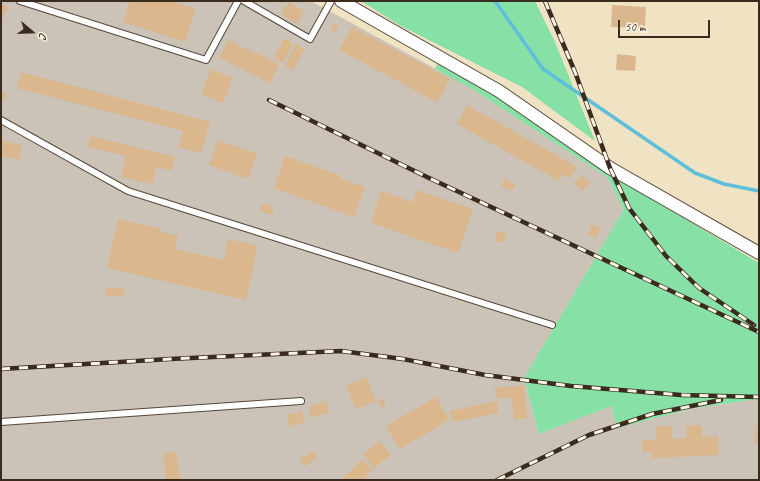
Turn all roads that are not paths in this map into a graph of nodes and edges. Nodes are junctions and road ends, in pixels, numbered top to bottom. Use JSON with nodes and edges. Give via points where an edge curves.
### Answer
{"nodes":[{"id":1,"x":20,"y":1,"type":"edge"},
{"id":2,"x":238,"y":1,"type":"edge"},
{"id":3,"x":244,"y":1,"type":"edge"},
{"id":4,"x":331,"y":1,"type":"edge"},
{"id":5,"x":341,"y":1,"type":"edge"},
{"id":6,"x":1,"y":120,"type":"edge"},
{"id":7,"x":759,"y":253,"type":"edge"},
{"id":8,"x":552,"y":325,"type":"dead end"},
{"id":9,"x":301,"y":401,"type":"dead end"},
{"id":10,"x":1,"y":422,"type":"edge"}],
"edges":[{"from":1,"to":2,"type":"lane","via":[[206,60]]},
{"from":3,"to":4,"type":"lane","via":[[310,39]]},
{"from":5,"to":7,"type":"street","via":[[499,91],[610,168]]},
{"from":6,"to":8,"type":"lane","via":[[128,191]]},
{"from":9,"to":10,"type":"lane"}]}
